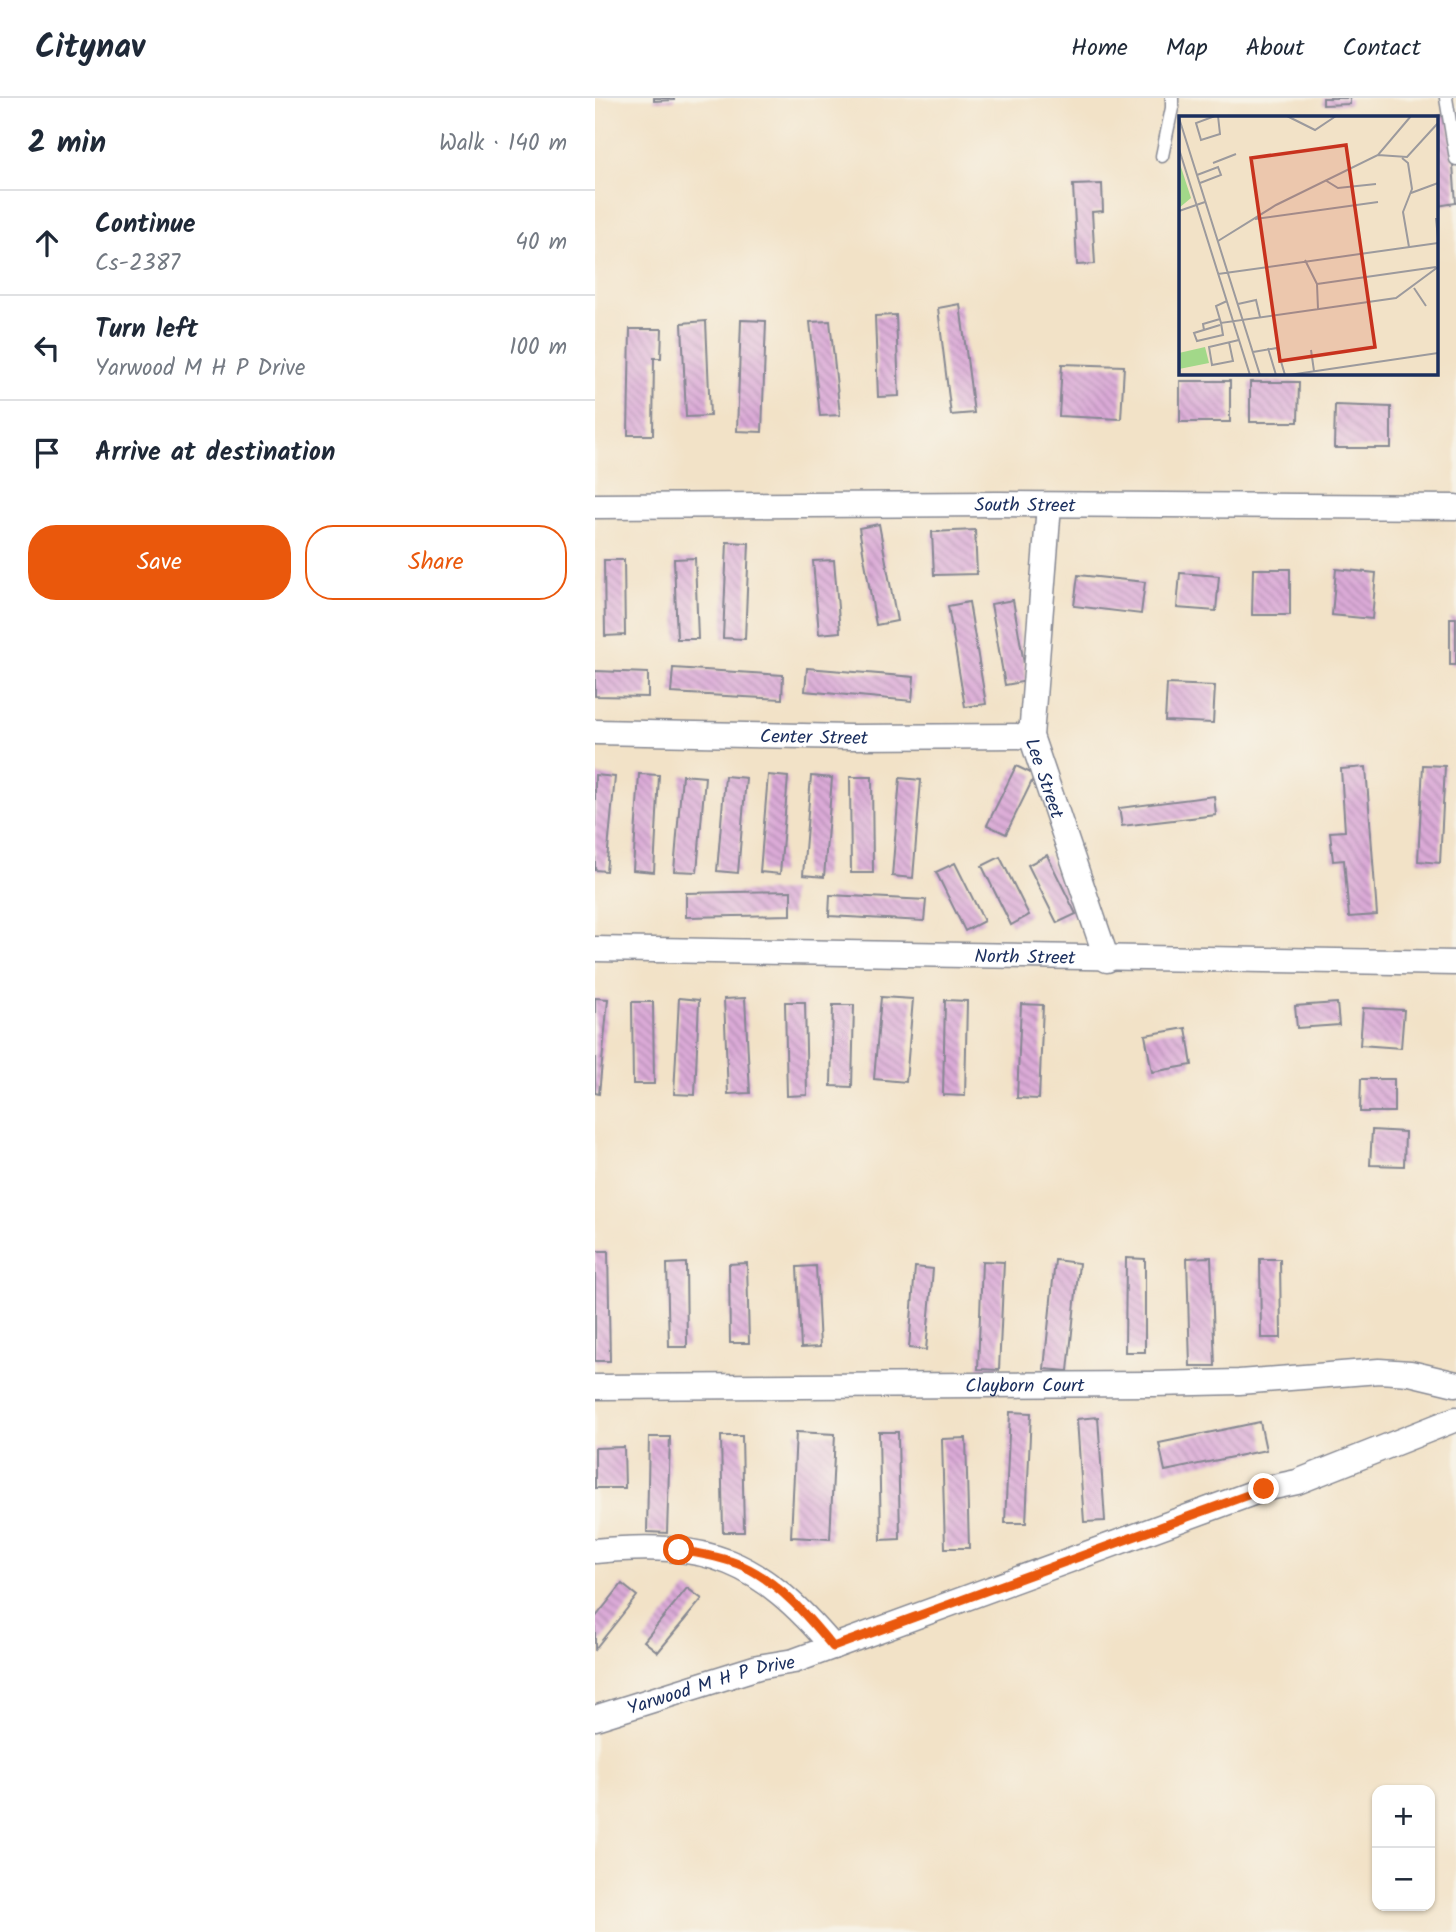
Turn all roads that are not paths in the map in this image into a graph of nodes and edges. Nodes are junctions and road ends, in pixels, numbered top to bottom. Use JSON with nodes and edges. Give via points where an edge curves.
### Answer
{"nodes":[{"id":1,"x":1171,"y":98,"type":"edge"},
{"id":2,"x":1446,"y":98,"type":"edge"},
{"id":3,"x":1162,"y":156,"type":"dead end"},
{"id":4,"x":1456,"y":159,"type":"edge"},
{"id":5,"x":1049,"y":505,"type":"junction"},
{"id":6,"x":595,"y":506,"type":"edge"},
{"id":7,"x":1456,"y":507,"type":"edge"},
{"id":8,"x":595,"y":732,"type":"edge"},
{"id":9,"x":1031,"y":736,"type":"junction"},
{"id":10,"x":595,"y":949,"type":"edge"},
{"id":11,"x":1107,"y":960,"type":"junction"},
{"id":12,"x":1456,"y":963,"type":"edge"},
{"id":13,"x":1456,"y":1384,"type":"edge"},
{"id":14,"x":595,"y":1387,"type":"edge"},
{"id":15,"x":1456,"y":1419,"type":"edge"},
{"id":16,"x":595,"y":1551,"type":"edge"},
{"id":17,"x":833,"y":1647,"type":"junction"},
{"id":18,"x":595,"y":1718,"type":"edge"}],
"edges":[{"from":1,"to":3,"type":"lane"},
{"from":2,"to":4,"type":"lane"},
{"from":5,"to":6,"type":"street","name":"South Street"},
{"from":5,"to":7,"type":"street","name":"South Street"},
{"from":5,"to":9,"type":"street","name":"Lee Street"},
{"from":8,"to":9,"type":"street","name":"Center Street"},
{"from":9,"to":11,"type":"street","name":"Lee Street"},
{"from":10,"to":11,"type":"street","name":"North Street"},
{"from":11,"to":12,"type":"street","name":"North Street"},
{"from":13,"to":14,"type":"street","name":"Clayborn Court","via":[[1379,1371],[1166,1383]]},
{"from":15,"to":17,"type":"street","name":"Yarwood M H P Drive","via":[[1297,1482],[1264,1489]]},
{"from":16,"to":17,"type":"street","via":[[679,1550],[747,1567],[809,1619]]},
{"from":17,"to":18,"type":"street","name":"Yarwood M H P Drive"}]}
